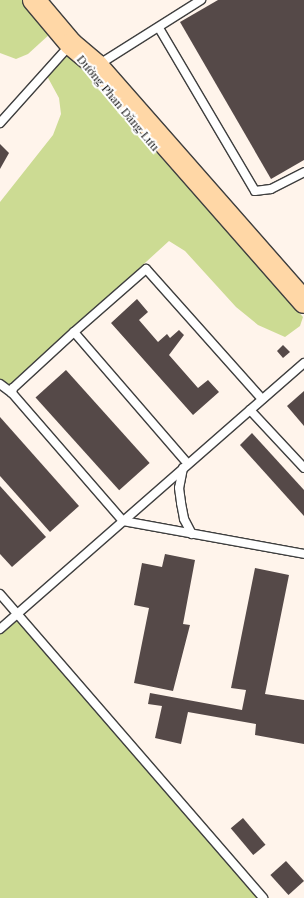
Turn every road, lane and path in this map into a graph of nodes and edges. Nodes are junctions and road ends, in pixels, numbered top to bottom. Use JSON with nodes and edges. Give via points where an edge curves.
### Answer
{"nodes":[{"id":1,"x":34,"y":0,"type":"edge"},
{"id":2,"x":201,"y":0,"type":"edge"},
{"id":3,"x":158,"y":28,"type":"junction"},
{"id":4,"x":71,"y":44,"type":"junction"},
{"id":5,"x":97,"y":66,"type":"junction"},
{"id":6,"x":0,"y":123,"type":"edge"},
{"id":7,"x":304,"y":172,"type":"edge"},
{"id":8,"x":304,"y":302,"type":"edge"},
{"id":9,"x":304,"y":312,"type":"edge"},
{"id":10,"x":74,"y":332,"type":"junction"},
{"id":11,"x":304,"y":363,"type":"edge"},
{"id":12,"x":0,"y":384,"type":"edge"},
{"id":13,"x":12,"y":393,"type":"junction"},
{"id":14,"x":262,"y":399,"type":"junction"},
{"id":15,"x":250,"y":410,"type":"junction"},
{"id":16,"x":186,"y":466,"type":"junction"},
{"id":17,"x":304,"y":468,"type":"edge"},
{"id":18,"x":123,"y":521,"type":"junction"},
{"id":19,"x":192,"y":534,"type":"junction"},
{"id":20,"x":304,"y":554,"type":"edge"},
{"id":21,"x":0,"y":594,"type":"edge"},
{"id":22,"x":17,"y":614,"type":"junction"},
{"id":23,"x":0,"y":629,"type":"edge"},
{"id":24,"x":263,"y":898,"type":"edge"}],
"edges":[{"from":1,"to":4,"type":"street"},
{"from":2,"to":3,"type":"lane"},
{"from":3,"to":5,"type":"lane"},
{"from":3,"to":7,"type":"lane","via":[[255,191],[271,189]]},
{"from":4,"to":5,"type":"street","name":"Đường Phan Đăng Lưu"},
{"from":4,"to":6,"type":"lane"},
{"from":4,"to":9,"type":"street","name":"Đường Phan Đăng Lưu","via":[[92,75]]},
{"from":5,"to":8,"type":"street","name":"Đường Phan Đăng Lưu"},
{"from":10,"to":13,"type":"lane","via":[[13,388]]},
{"from":10,"to":14,"type":"lane","via":[[146,269]]},
{"from":10,"to":16,"type":"lane"},
{"from":11,"to":14,"type":"lane"},
{"from":12,"to":13,"type":"lane"},
{"from":13,"to":18,"type":"lane"},
{"from":14,"to":15,"type":"lane"},
{"from":15,"to":16,"type":"lane"},
{"from":15,"to":17,"type":"lane"},
{"from":16,"to":18,"type":"lane"},
{"from":16,"to":19,"type":"lane","via":[[180,498],[184,519]]},
{"from":18,"to":19,"type":"lane"},
{"from":18,"to":22,"type":"lane"},
{"from":19,"to":20,"type":"lane"},
{"from":21,"to":22,"type":"lane"},
{"from":22,"to":23,"type":"lane"},
{"from":22,"to":24,"type":"lane"}]}
